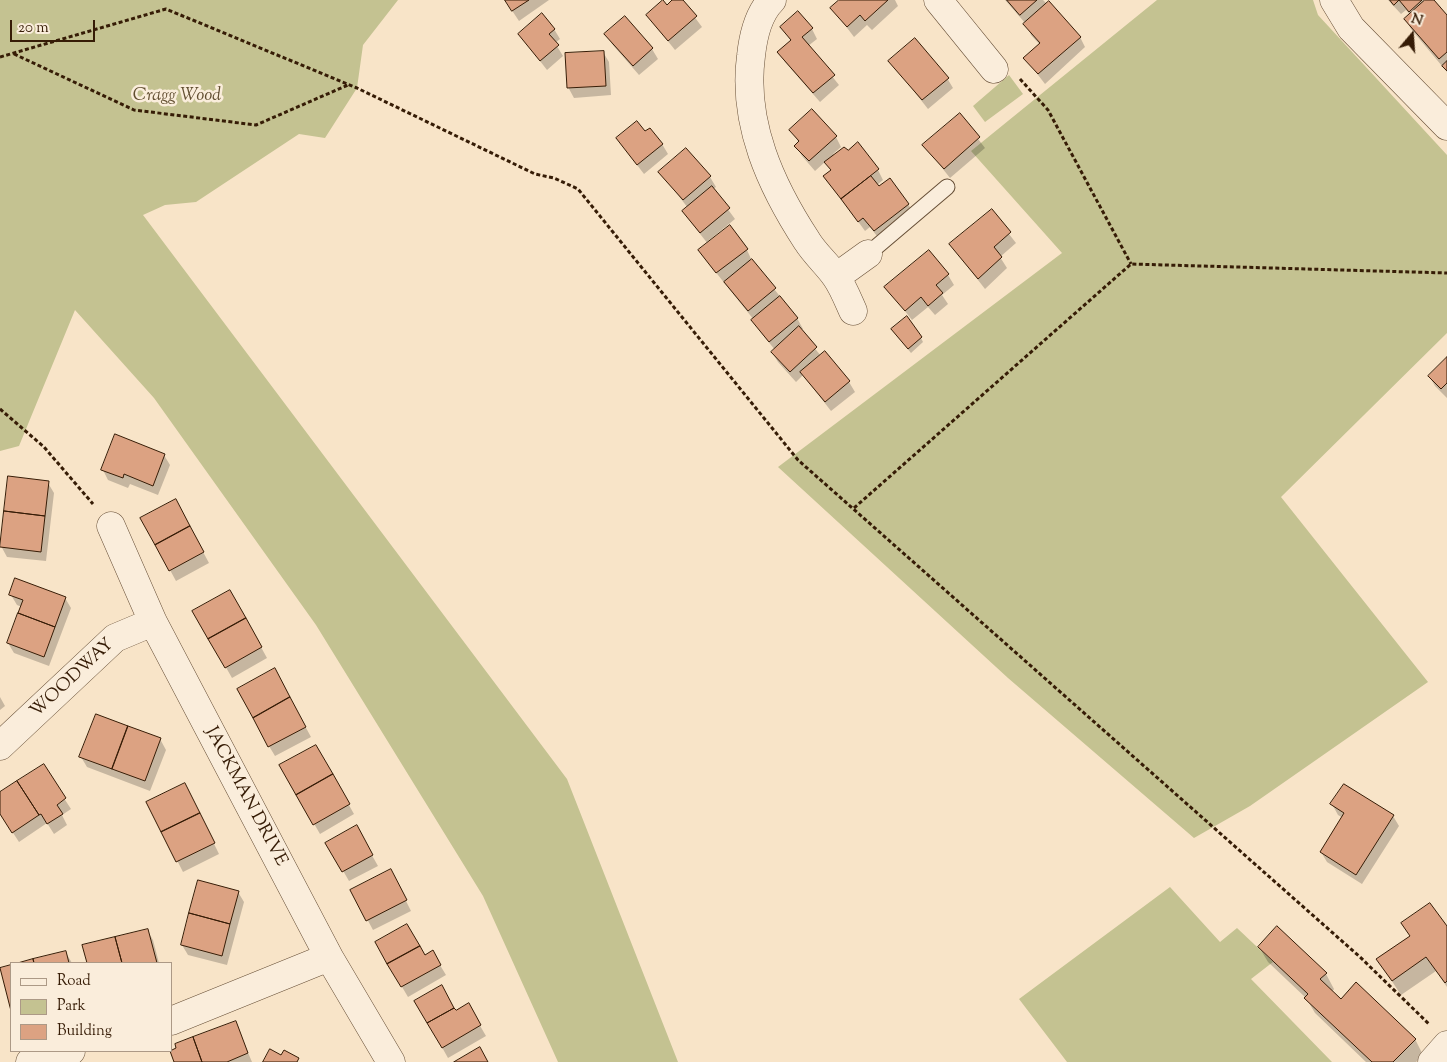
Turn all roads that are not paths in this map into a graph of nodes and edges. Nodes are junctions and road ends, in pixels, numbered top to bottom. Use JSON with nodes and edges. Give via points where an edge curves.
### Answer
{"nodes":[{"id":1,"x":938,"y":0,"type":"edge"},
{"id":2,"x":1334,"y":0,"type":"edge"},
{"id":3,"x":765,"y":1,"type":"edge"},
{"id":4,"x":994,"y":69,"type":"dead end"},
{"id":5,"x":1447,"y":126,"type":"edge"},
{"id":6,"x":947,"y":187,"type":"dead end"},
{"id":7,"x":868,"y":254,"type":"joint"},
{"id":8,"x":836,"y":277,"type":"junction"},
{"id":9,"x":853,"y":311,"type":"dead end"},
{"id":10,"x":111,"y":526,"type":"road end"},
{"id":11,"x":153,"y":622,"type":"junction"},
{"id":12,"x":0,"y":746,"type":"edge"},
{"id":13,"x":329,"y":957,"type":"junction"},
{"id":14,"x":172,"y":1021,"type":"edge"},
{"id":15,"x":1440,"y":1036,"type":"edge"},
{"id":16,"x":67,"y":1052,"type":"edge"},
{"id":17,"x":30,"y":1062,"type":"edge"},
{"id":18,"x":391,"y":1062,"type":"edge"},
{"id":19,"x":1432,"y":1062,"type":"edge"}],
"edges":[{"from":1,"to":4,"type":"street"},
{"from":2,"to":5,"type":"street","via":[[1351,28]]},
{"from":3,"to":8,"type":"street","via":[[752,43],[749,73],[752,118],[777,192],[808,243]]},
{"from":6,"to":7,"type":"lane"},
{"from":7,"to":8,"type":"street"},
{"from":8,"to":9,"type":"street"},
{"from":10,"to":11,"type":"street","name":"JACKMAN DRIVE"},
{"from":11,"to":12,"type":"street","name":"WOODWAY","via":[[115,638]]},
{"from":11,"to":13,"type":"street","name":"JACKMAN DRIVE"},
{"from":13,"to":14,"type":"street"},
{"from":13,"to":18,"type":"street","name":"JACKMAN DRIVE"},
{"from":15,"to":19,"type":"street"},
{"from":16,"to":17,"type":"street"}]}
